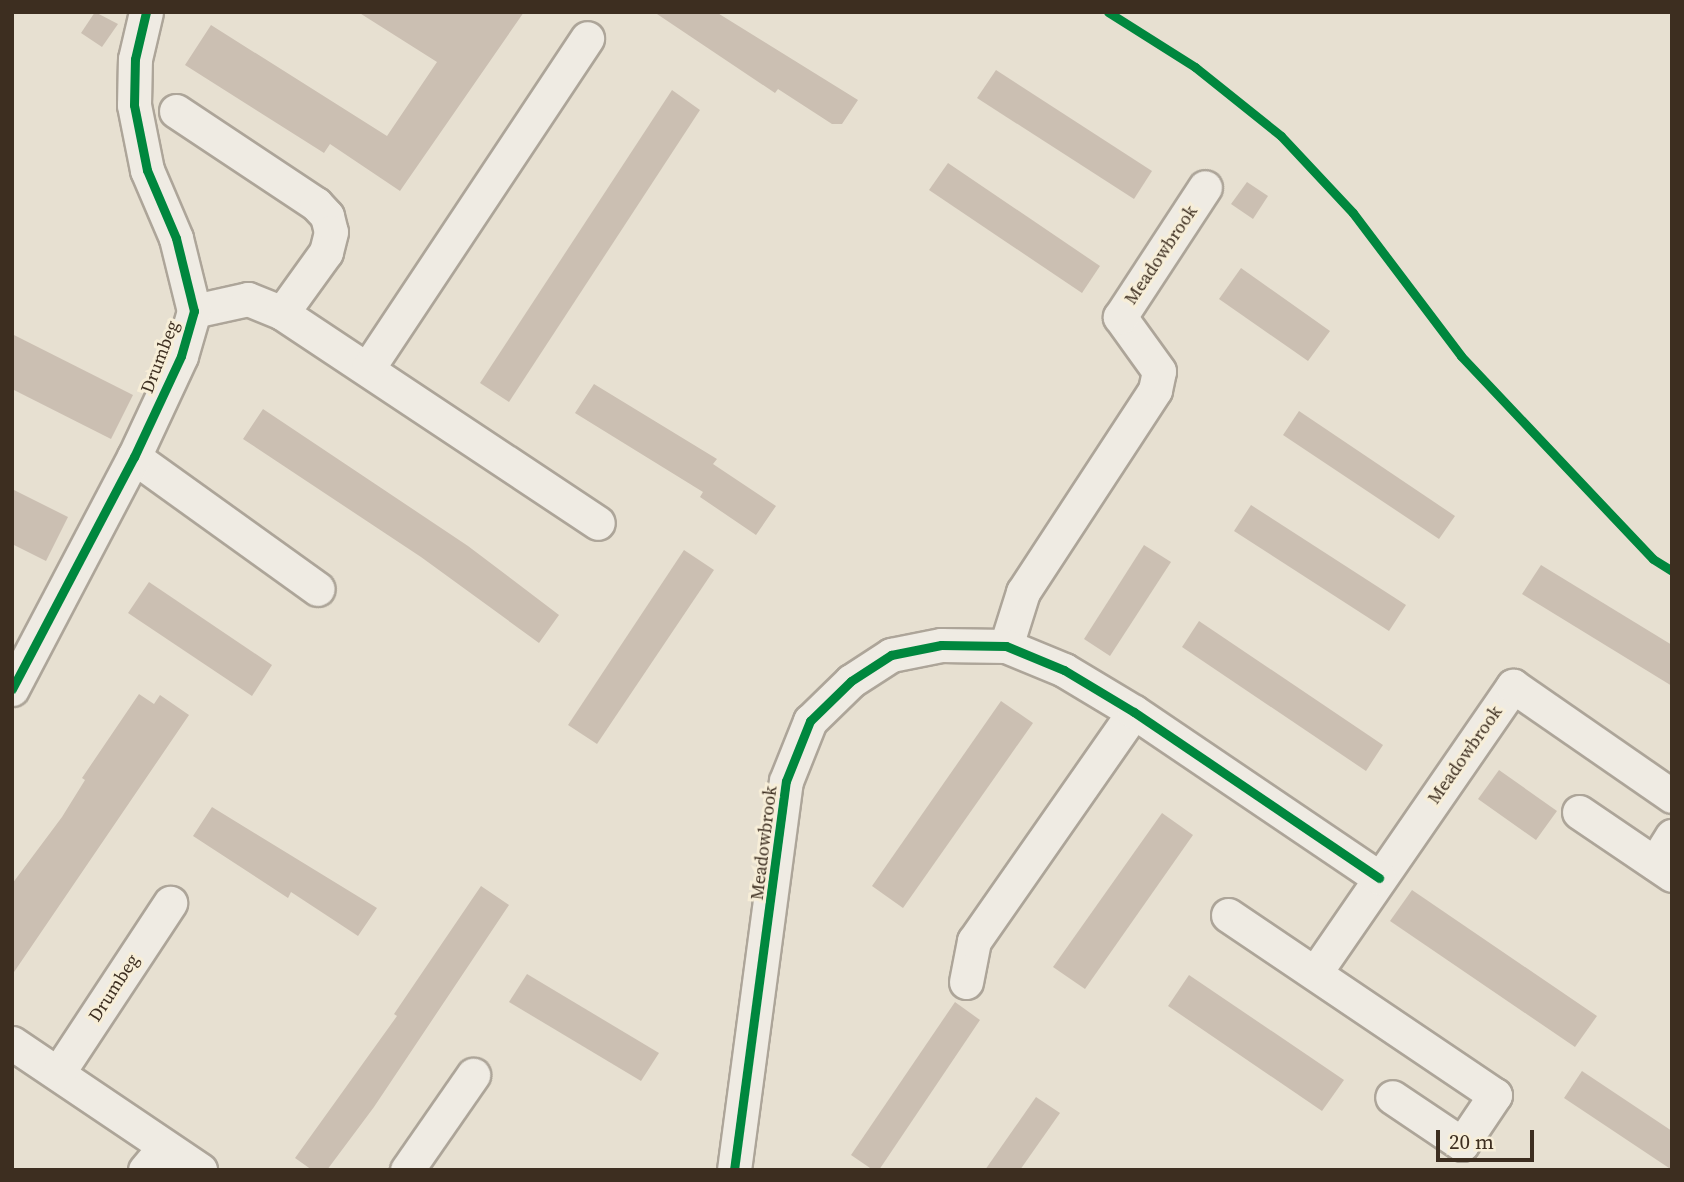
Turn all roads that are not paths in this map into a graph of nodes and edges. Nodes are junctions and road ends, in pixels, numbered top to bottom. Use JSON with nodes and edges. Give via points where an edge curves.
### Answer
{"nodes":[{"id":1,"x":146,"y":12,"type":"edge"},
{"id":2,"x":587,"y":38,"type":"dead end"},
{"id":3,"x":176,"y":111,"type":"dead end"},
{"id":4,"x":1205,"y":187,"type":"dead end"},
{"id":5,"x":194,"y":311,"type":"junction"},
{"id":6,"x":282,"y":313,"type":"junction"},
{"id":7,"x":368,"y":368,"type":"junction"},
{"id":8,"x":134,"y":457,"type":"junction"},
{"id":9,"x":598,"y":523,"type":"dead end"},
{"id":10,"x":318,"y":589,"type":"dead end"},
{"id":11,"x":1006,"y":646,"type":"junction"},
{"id":12,"x":12,"y":690,"type":"edge"},
{"id":13,"x":1134,"y":712,"type":"junction"},
{"id":14,"x":1672,"y":796,"type":"edge"},
{"id":15,"x":1579,"y":812,"type":"dead end"},
{"id":16,"x":1666,"y":858,"type":"edge"},
{"id":17,"x":1379,"y":878,"type":"junction"},
{"id":18,"x":170,"y":903,"type":"dead end"},
{"id":19,"x":1228,"y":915,"type":"dead end"},
{"id":20,"x":1315,"y":973,"type":"junction"},
{"id":21,"x":966,"y":982,"type":"dead end"},
{"id":22,"x":12,"y":1043,"type":"edge"},
{"id":23,"x":58,"y":1073,"type":"junction"},
{"id":24,"x":473,"y":1075,"type":"dead end"},
{"id":25,"x":1392,"y":1097,"type":"dead end"},
{"id":26,"x":155,"y":1158,"type":"edge"},
{"id":27,"x":200,"y":1170,"type":"edge"},
{"id":28,"x":407,"y":1170,"type":"edge"},
{"id":29,"x":734,"y":1170,"type":"edge"}],
"edges":[{"from":1,"to":5,"type":"street","name":"Drumbeg","via":[[135,59],[134,105],[147,170],[176,238]]},
{"from":2,"to":7,"type":"street"},
{"from":3,"to":6,"type":"street","via":[[316,204],[327,216],[331,232],[326,252]]},
{"from":4,"to":11,"type":"street","name":"Meadowbrook","via":[[1120,317],[1159,370],[1155,390],[1023,592]]},
{"from":5,"to":6,"type":"street","name":"Drumbeg","via":[[248,299]]},
{"from":5,"to":8,"type":"street","name":"Drumbeg","via":[[181,356]]},
{"from":6,"to":7,"type":"street","name":"Drumbeg"},
{"from":7,"to":9,"type":"street","name":"Drumbeg"},
{"from":8,"to":10,"type":"street"},
{"from":8,"to":12,"type":"street","name":"Drumbeg"},
{"from":11,"to":13,"type":"street","name":"Meadowbrook","via":[[1064,670]]},
{"from":11,"to":29,"type":"street","name":"Meadowbrook","via":[[942,645],[891,655],[851,681],[810,721],[786,781]]},
{"from":13,"to":17,"type":"street","name":"Meadowbrook"},
{"from":13,"to":21,"type":"street","via":[[974,941]]},
{"from":14,"to":17,"type":"street","name":"Meadowbrook","via":[[1513,686]]},
{"from":15,"to":16,"type":"street"},
{"from":17,"to":20,"type":"street","name":"Meadowbrook"},
{"from":18,"to":23,"type":"street","name":"Drumbeg"},
{"from":19,"to":20,"type":"street"},
{"from":20,"to":25,"type":"street","via":[[1495,1095],[1462,1144]]},
{"from":22,"to":23,"type":"street"},
{"from":23,"to":26,"type":"street"},
{"from":24,"to":28,"type":"street"},
{"from":26,"to":27,"type":"street"}]}
